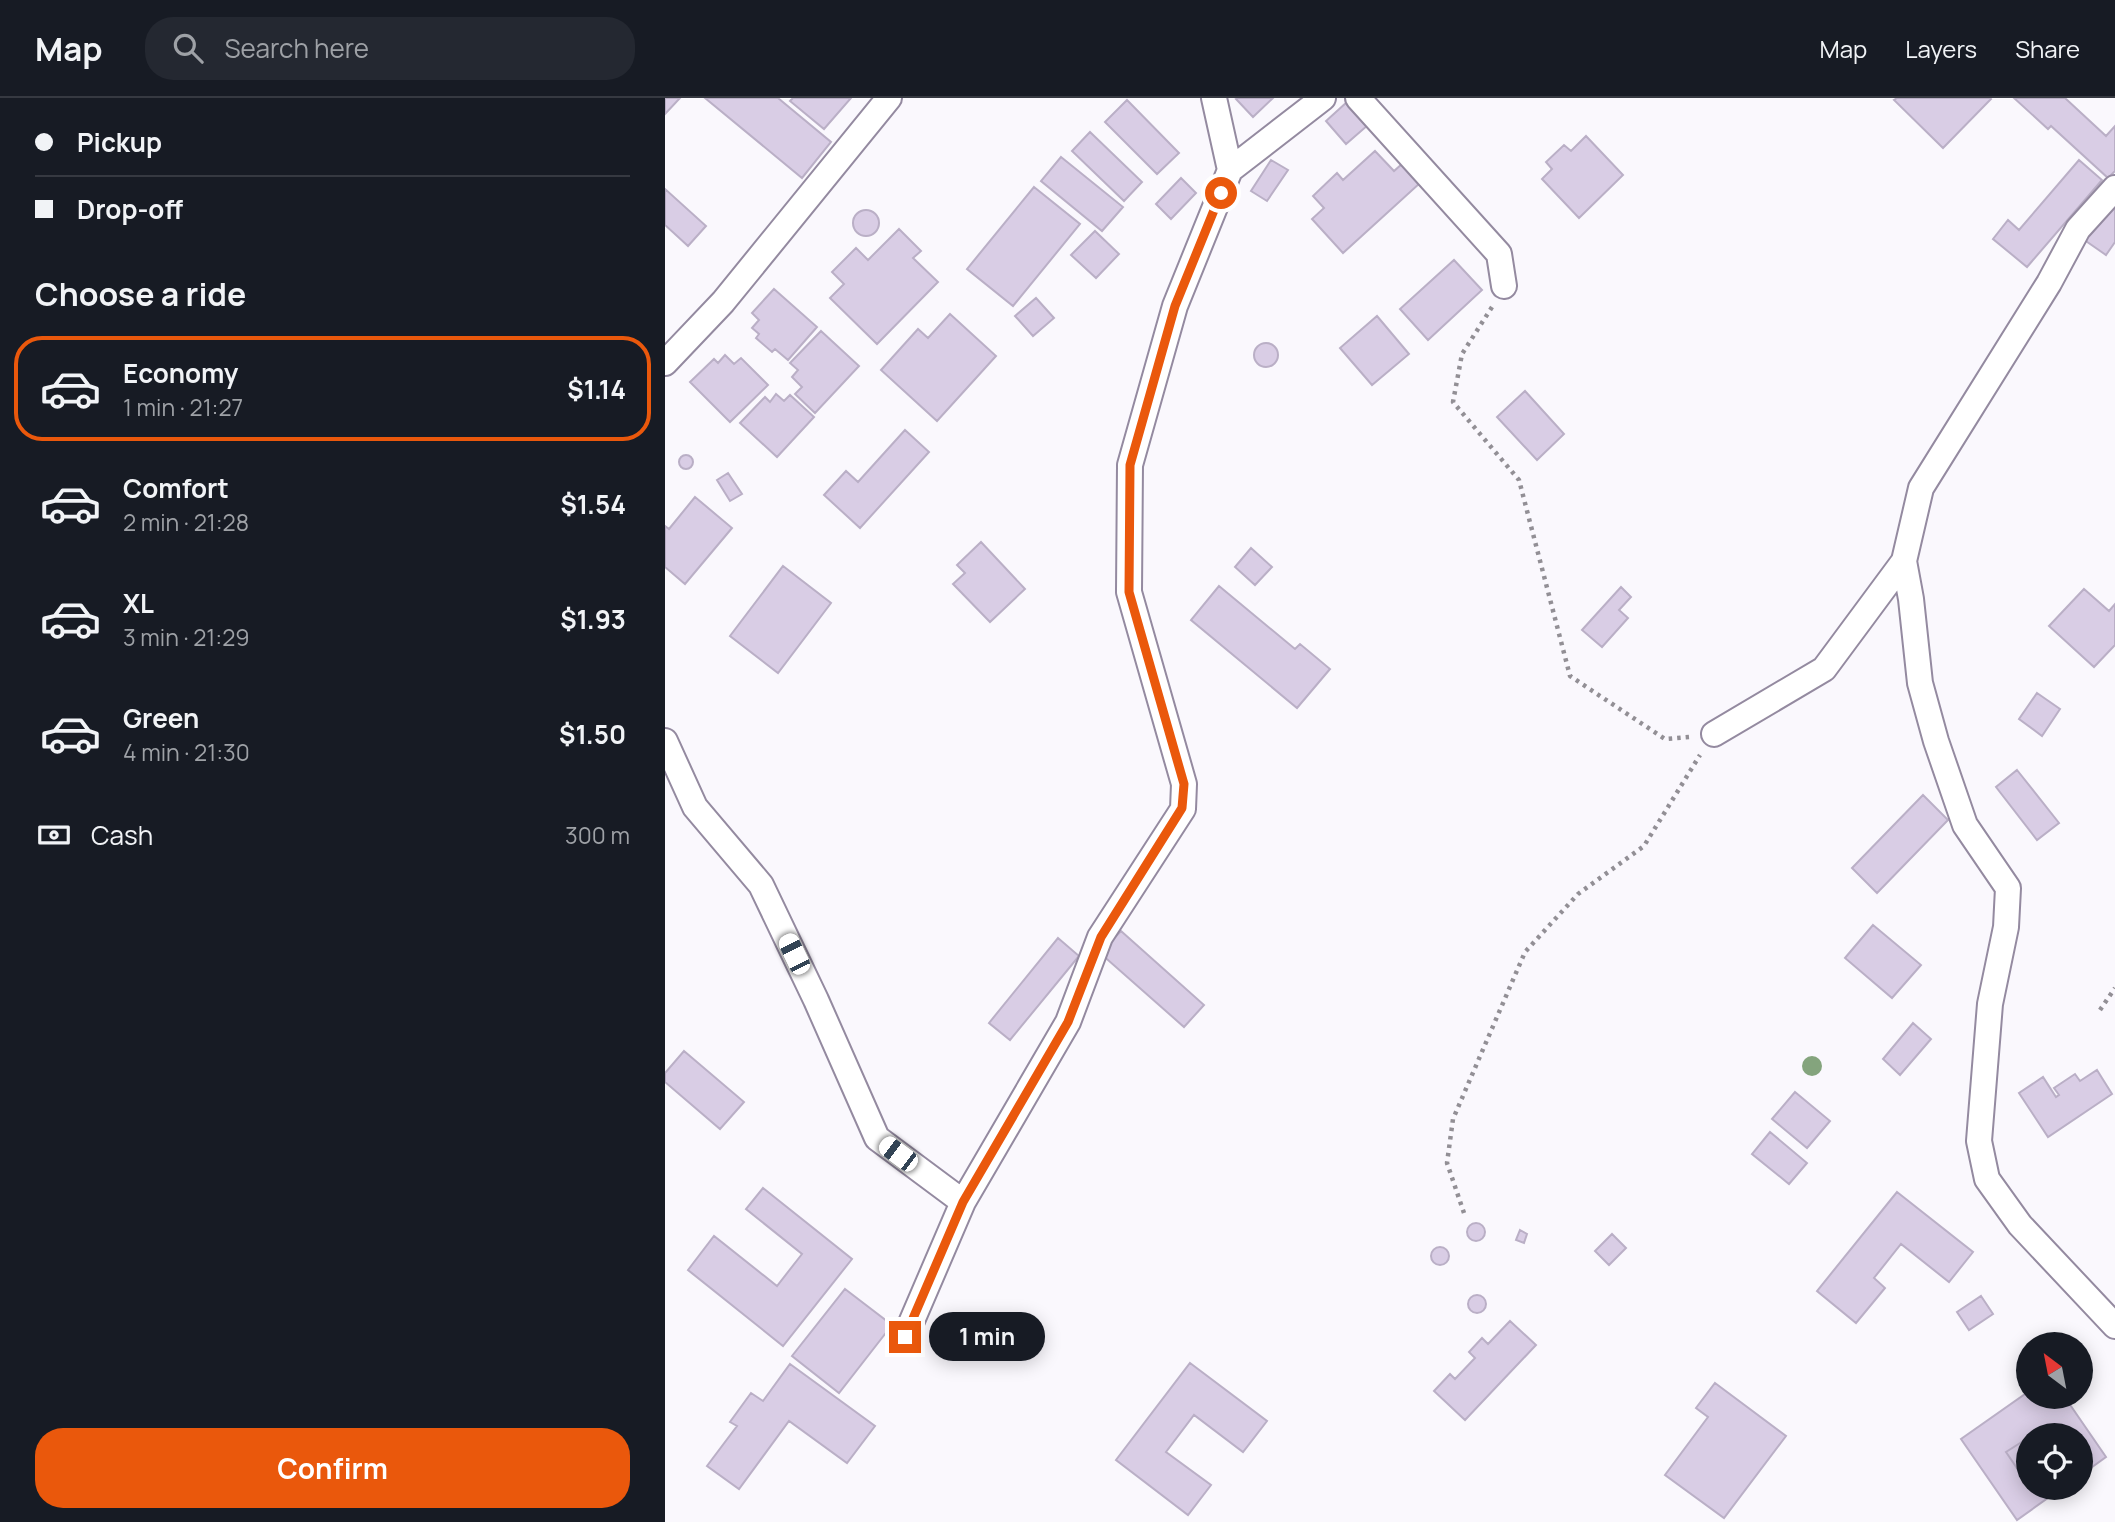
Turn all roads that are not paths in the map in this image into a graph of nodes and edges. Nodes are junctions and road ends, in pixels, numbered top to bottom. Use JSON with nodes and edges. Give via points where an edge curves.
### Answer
{"nodes":[{"id":1,"x":889,"y":98,"type":"edge"},
{"id":2,"x":1214,"y":98,"type":"edge"},
{"id":3,"x":1323,"y":98,"type":"edge"},
{"id":4,"x":1358,"y":98,"type":"edge"},
{"id":5,"x":1230,"y":170,"type":"junction"},
{"id":6,"x":2115,"y":188,"type":"edge"},
{"id":7,"x":1504,"y":286,"type":"road end"},
{"id":8,"x":665,"y":363,"type":"edge"},
{"id":9,"x":1904,"y":561,"type":"junction"},
{"id":10,"x":1714,"y":734,"type":"road end"},
{"id":11,"x":665,"y":741,"type":"edge"},
{"id":12,"x":963,"y":1202,"type":"junction"},
{"id":13,"x":2115,"y":1326,"type":"edge"},
{"id":14,"x":905,"y":1337,"type":"dead end"}],
"edges":[{"from":1,"to":8,"type":"street","via":[[723,302]]},
{"from":2,"to":5,"type":"street"},
{"from":3,"to":5,"type":"street"},
{"from":4,"to":7,"type":"street","via":[[1499,254]]},
{"from":5,"to":12,"type":"street","via":[[1175,306],[1130,465],[1129,592],[1184,784],[1182,808],[1101,937],[1068,1022]]},
{"from":6,"to":9,"type":"street","via":[[2078,229],[2049,284],[1921,488]]},
{"from":9,"to":10,"type":"street","via":[[1824,669]]},
{"from":9,"to":13,"type":"street","via":[[1920,683],[1936,741],[1965,825],[2008,888],[2006,927],[1990,1004],[1979,1141],[1987,1179],[2020,1226]]},
{"from":11,"to":12,"type":"street","via":[[695,807],[761,884],[877,1138]]},
{"from":12,"to":14,"type":"street"}]}
